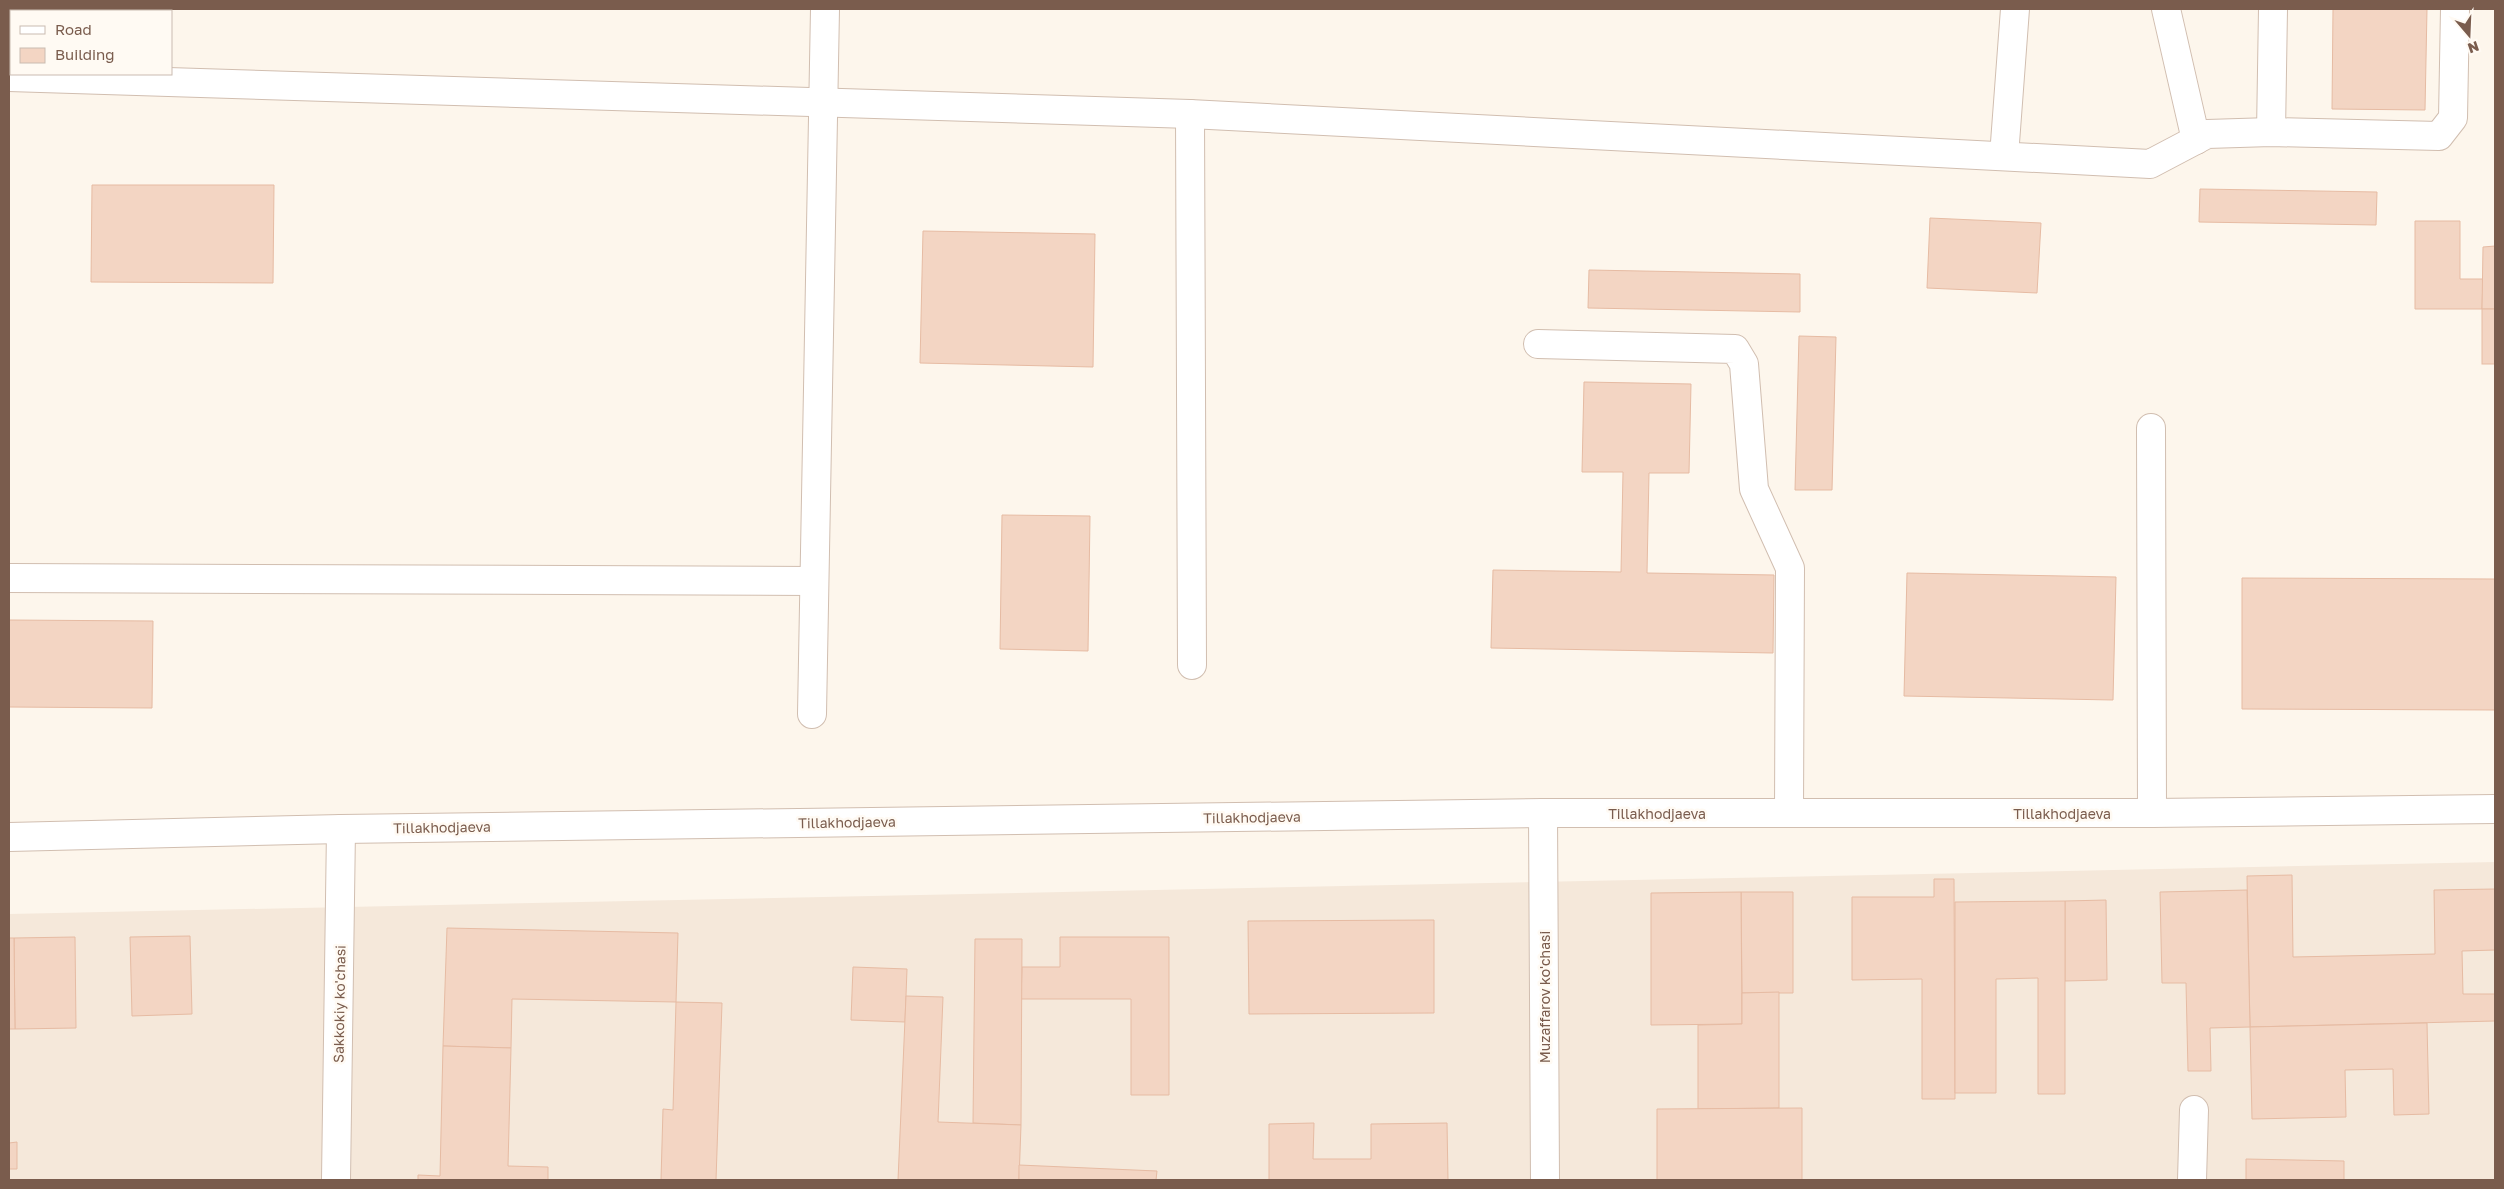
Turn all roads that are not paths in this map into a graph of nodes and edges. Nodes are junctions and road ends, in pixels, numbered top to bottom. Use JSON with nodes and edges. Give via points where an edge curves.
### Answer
{"nodes":[{"id":1,"x":825,"y":9,"type":"edge"},
{"id":2,"x":2015,"y":9,"type":"edge"},
{"id":3,"x":2166,"y":9,"type":"edge"},
{"id":4,"x":2273,"y":9,"type":"edge"},
{"id":5,"x":2455,"y":9,"type":"edge"},
{"id":6,"x":9,"y":77,"type":"edge"},
{"id":7,"x":822,"y":101,"type":"junction"},
{"id":8,"x":1190,"y":114,"type":"junction"},
{"id":9,"x":2271,"y":132,"type":"junction"},
{"id":10,"x":2196,"y":140,"type":"junction"},
{"id":11,"x":2004,"y":156,"type":"junction"},
{"id":12,"x":1538,"y":344,"type":"dead end"},
{"id":13,"x":2151,"y":428,"type":"dead end"},
{"id":14,"x":9,"y":578,"type":"edge"},
{"id":15,"x":814,"y":581,"type":"junction"},
{"id":16,"x":1192,"y":665,"type":"dead end"},
{"id":17,"x":812,"y":714,"type":"dead end"},
{"id":18,"x":2495,"y":809,"type":"edge"},
{"id":19,"x":1789,"y":812,"type":"junction"},
{"id":20,"x":1543,"y":813,"type":"junction"},
{"id":21,"x":2152,"y":813,"type":"junction"},
{"id":22,"x":341,"y":828,"type":"junction"},
{"id":23,"x":9,"y":837,"type":"edge"},
{"id":24,"x":2194,"y":1110,"type":"dead end"},
{"id":25,"x":336,"y":1180,"type":"edge"},
{"id":26,"x":1545,"y":1180,"type":"edge"},
{"id":27,"x":2192,"y":1180,"type":"edge"}],
"edges":[{"from":1,"to":7,"type":"street"},
{"from":2,"to":11,"type":"street"},
{"from":3,"to":10,"type":"street"},
{"from":4,"to":9,"type":"street"},
{"from":5,"to":9,"type":"street","via":[[2453,118],[2438,136]]},
{"from":6,"to":7,"type":"street"},
{"from":7,"to":8,"type":"street"},
{"from":7,"to":15,"type":"street"},
{"from":8,"to":11,"type":"street"},
{"from":8,"to":16,"type":"street"},
{"from":9,"to":10,"type":"street","via":[[2207,134]]},
{"from":10,"to":11,"type":"street","via":[[2150,164]]},
{"from":12,"to":19,"type":"street","via":[[1736,349],[1744,364],[1754,489],[1790,568]]},
{"from":13,"to":21,"type":"street"},
{"from":14,"to":15,"type":"street"},
{"from":15,"to":17,"type":"street"},
{"from":18,"to":21,"type":"street","name":"Tillakhodjaeva"},
{"from":19,"to":20,"type":"street","name":"Tillakhodjaeva"},
{"from":19,"to":21,"type":"street","name":"Tillakhodjaeva"},
{"from":20,"to":22,"type":"street","name":"Tillakhodjaeva"},
{"from":20,"to":26,"type":"street","name":"Muzaffarov ko'chasi"},
{"from":22,"to":23,"type":"street","name":"Tillakhodjaeva"},
{"from":22,"to":25,"type":"street","name":"Sakkokiy ko'chasi"},
{"from":24,"to":27,"type":"street"}]}
